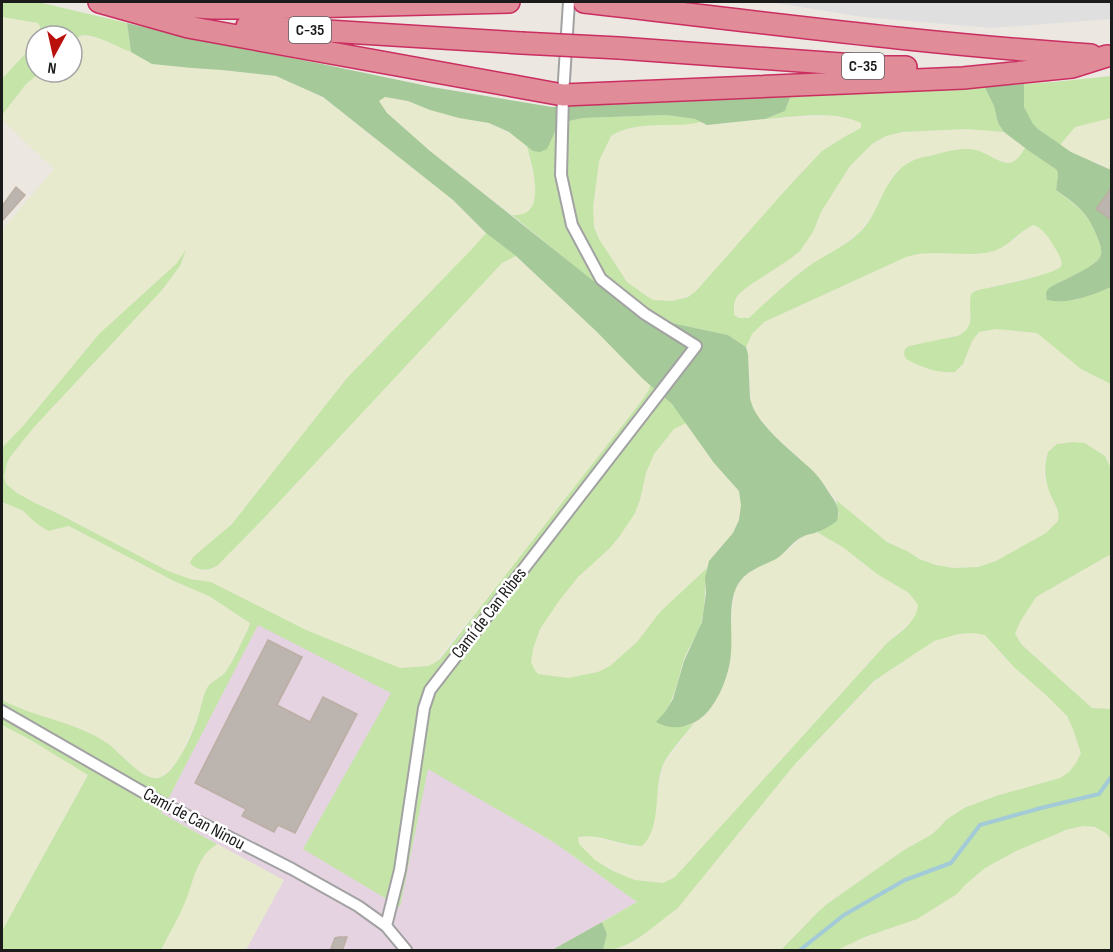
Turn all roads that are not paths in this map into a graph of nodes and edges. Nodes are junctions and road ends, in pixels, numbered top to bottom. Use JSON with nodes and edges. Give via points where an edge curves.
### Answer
{"nodes":[{"id":1,"x":100,"y":2,"type":"edge"},
{"id":2,"x":112,"y":2,"type":"edge"},
{"id":3,"x":506,"y":2,"type":"edge"},
{"id":4,"x":569,"y":2,"type":"edge"},
{"id":5,"x":584,"y":2,"type":"edge"},
{"id":6,"x":615,"y":4,"type":"edge"},
{"id":7,"x":1109,"y":56,"type":"edge"},
{"id":8,"x":563,"y":95,"type":"junction"},
{"id":9,"x":2,"y":711,"type":"edge"},
{"id":10,"x":386,"y":926,"type":"junction"},
{"id":11,"x":406,"y":951,"type":"edge"}],
"edges":[{"from":1,"to":7,"type":"highway","number":"C-35","bridge":true,"via":[[232,25],[883,67],[968,66]]},
{"from":1,"to":8,"type":"highway","via":[[188,27]]},
{"from":2,"to":3,"type":"highway","via":[[261,8]]},
{"from":4,"to":8,"type":"street"},
{"from":5,"to":6,"type":"highway"},
{"from":6,"to":7,"type":"highway","via":[[935,42]]},
{"from":7,"to":8,"type":"highway","via":[[1072,67],[963,78]]},
{"from":8,"to":10,"type":"street","name":"Camí de Can Ribes","via":[[561,175],[572,225],[602,279],[645,314],[696,346],[430,690],[400,870]]},
{"from":9,"to":10,"type":"street","name":"Camí de Can Ninou","via":[[160,802],[301,874]]},
{"from":10,"to":11,"type":"street","name":"Camí de Can Ninou"}]}
